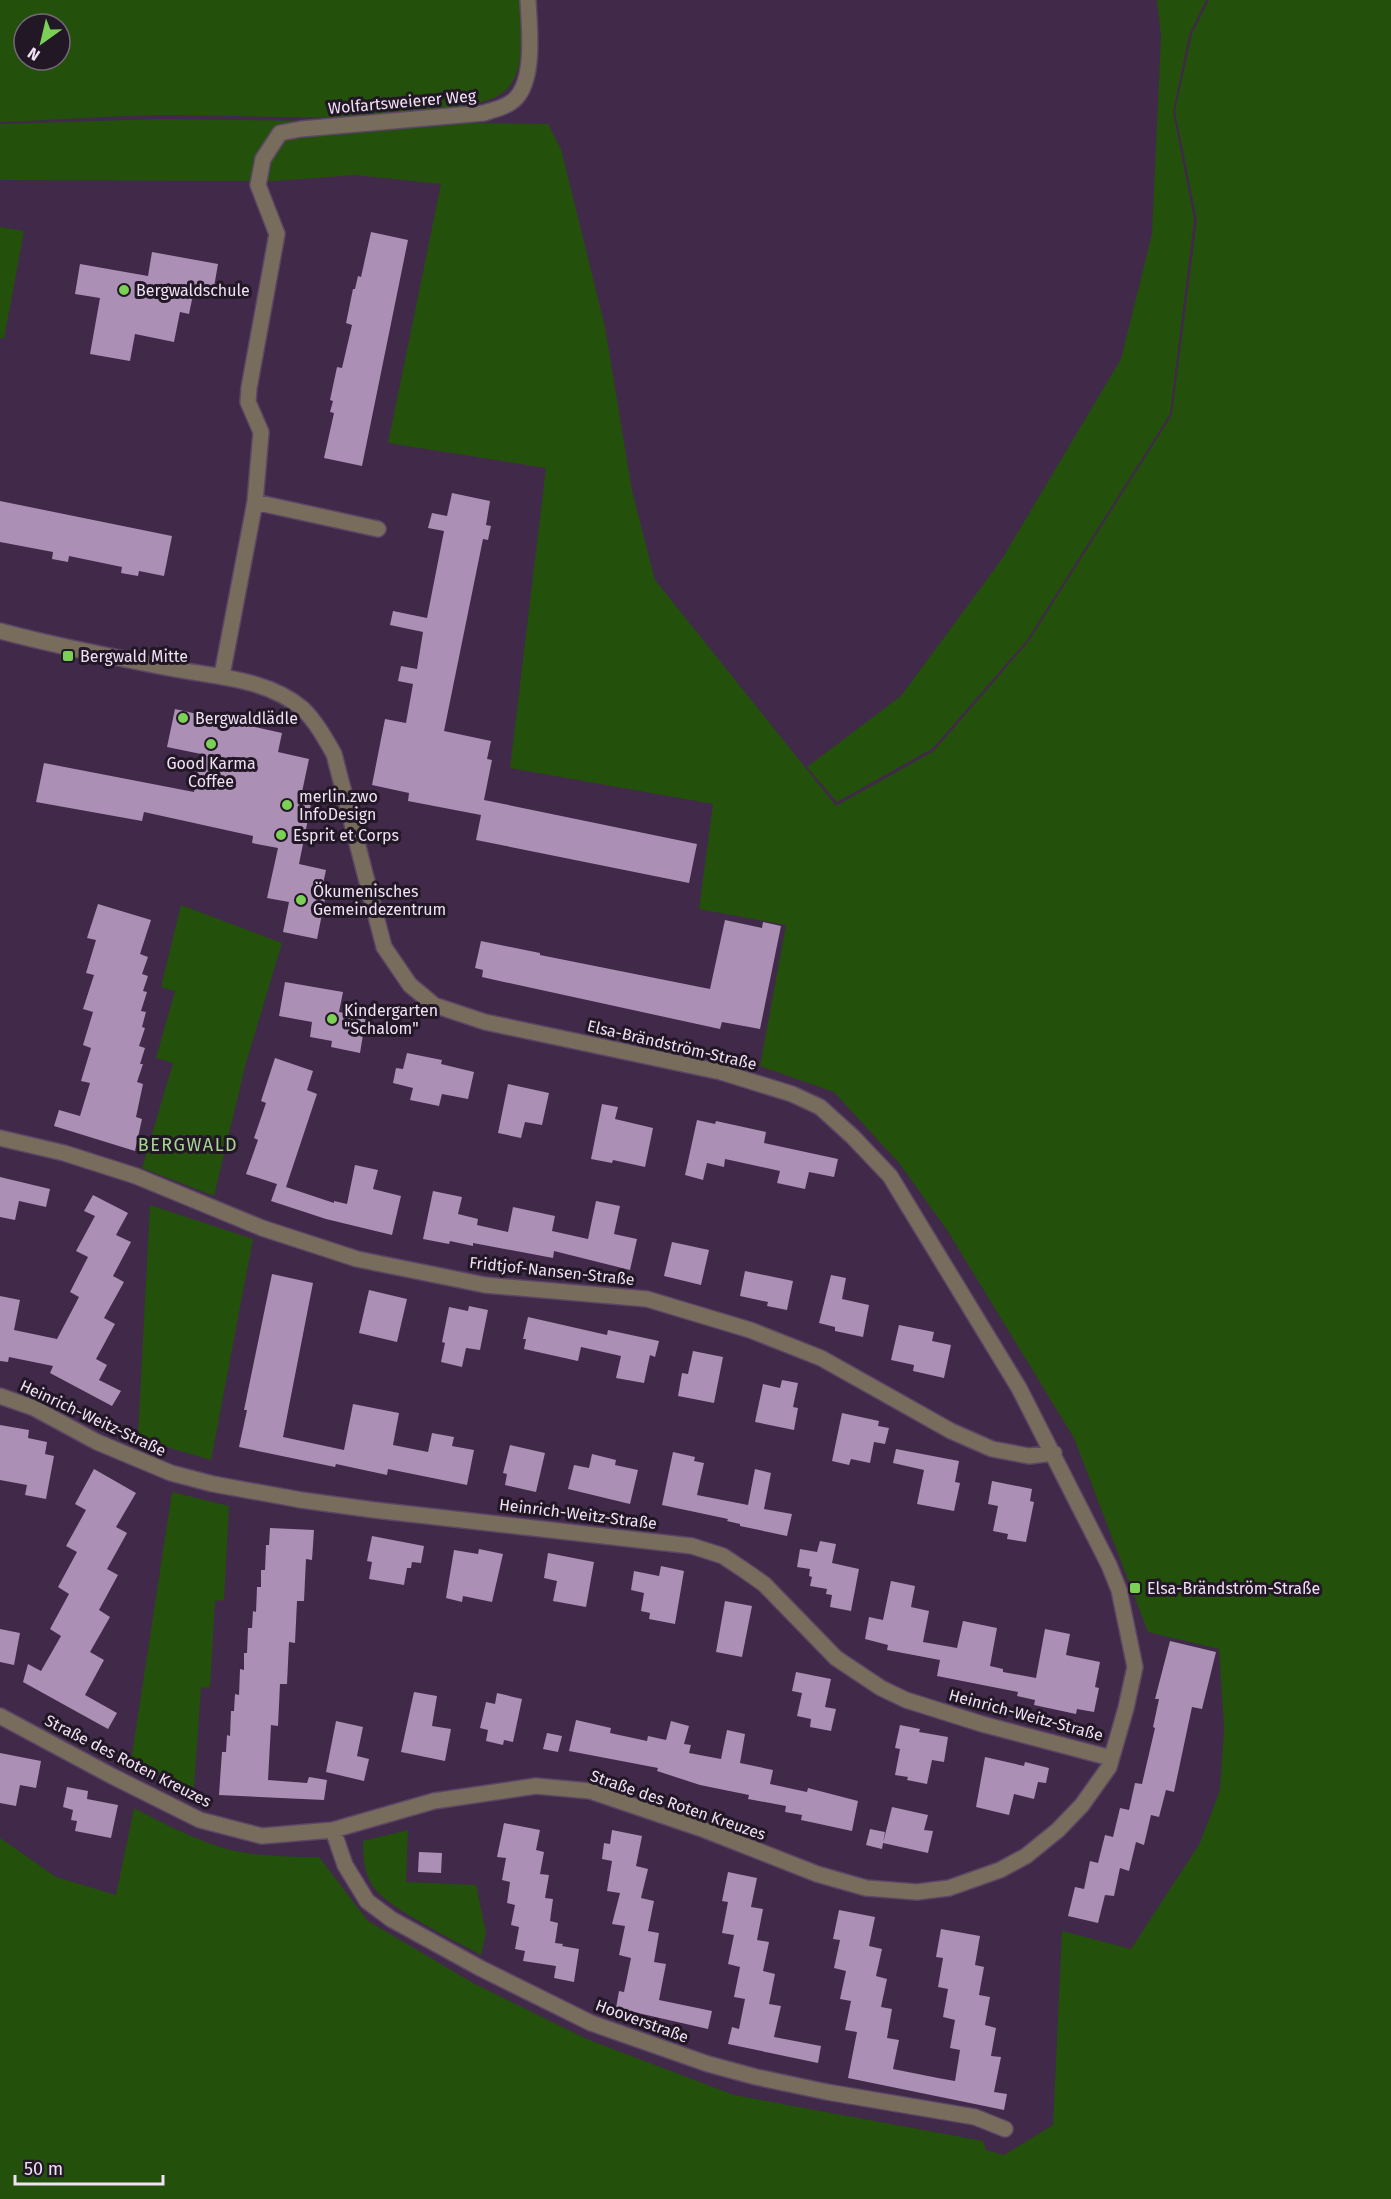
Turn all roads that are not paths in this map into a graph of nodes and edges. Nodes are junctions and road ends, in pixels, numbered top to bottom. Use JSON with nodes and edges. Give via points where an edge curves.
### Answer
{"nodes":[{"id":1,"x":528,"y":0,"type":"edge"},
{"id":2,"x":255,"y":502,"type":"junction"},
{"id":3,"x":378,"y":529,"type":"dead end"},
{"id":4,"x":0,"y":631,"type":"edge"},
{"id":5,"x":222,"y":675,"type":"junction"},
{"id":6,"x":0,"y":1138,"type":"edge"},
{"id":7,"x":0,"y":1396,"type":"edge"},
{"id":8,"x":1053,"y":1453,"type":"junction"},
{"id":9,"x":1128,"y":1628,"type":"joint"},
{"id":10,"x":0,"y":1716,"type":"edge"},
{"id":11,"x":1111,"y":1758,"type":"junction"},
{"id":12,"x":333,"y":1830,"type":"junction"},
{"id":13,"x":1005,"y":2128,"type":"dead end"}],
"edges":[{"from":1,"to":2,"type":"street","name":"Wolfartsweierer Weg","via":[[529,67],[521,91],[512,103],[483,113],[280,133],[263,159],[258,185],[277,234],[248,402],[261,432]]},
{"from":2,"to":3,"type":"street"},
{"from":2,"to":5,"type":"street"},
{"from":4,"to":5,"type":"street","name":"Elsa-Brändström-Straße"},
{"from":5,"to":8,"type":"street","name":"Elsa-Brändström-Straße","via":[[273,691],[302,709],[319,729],[334,754],[384,947],[410,985],[435,1005],[485,1022],[721,1072],[820,1107],[890,1176],[1013,1378]]},
{"from":6,"to":8,"type":"street","name":"Fridtjof-Nansen-Straße","via":[[136,1176],[252,1225],[357,1259],[485,1285],[647,1299],[738,1326],[821,1358],[951,1431],[992,1449],[1029,1456]]},
{"from":7,"to":11,"type":"street","name":"Heinrich-Weitz-Straße","via":[[34,1408],[97,1442],[160,1469],[213,1484],[374,1510],[692,1545],[723,1556],[764,1584],[836,1658],[881,1688],[982,1724]]},
{"from":8,"to":9,"type":"street","name":"Elsa-Brändström-Straße","via":[[1109,1565]]},
{"from":9,"to":11,"type":"street","name":"Straße des Roten Kreuzes","via":[[1135,1667]]},
{"from":10,"to":12,"type":"street","name":"Straße des Roten Kreuzes","via":[[200,1820],[262,1836]]},
{"from":11,"to":12,"type":"street","name":"Straße des Roten Kreuzes","via":[[1109,1767],[1082,1805],[1026,1856],[949,1888],[916,1892],[866,1888],[818,1874],[590,1791],[536,1786],[434,1801]]},
{"from":12,"to":13,"type":"street","name":"Hooverstraße","via":[[345,1865],[367,1901],[391,1920],[591,2023],[756,2077],[975,2117]]}]}
